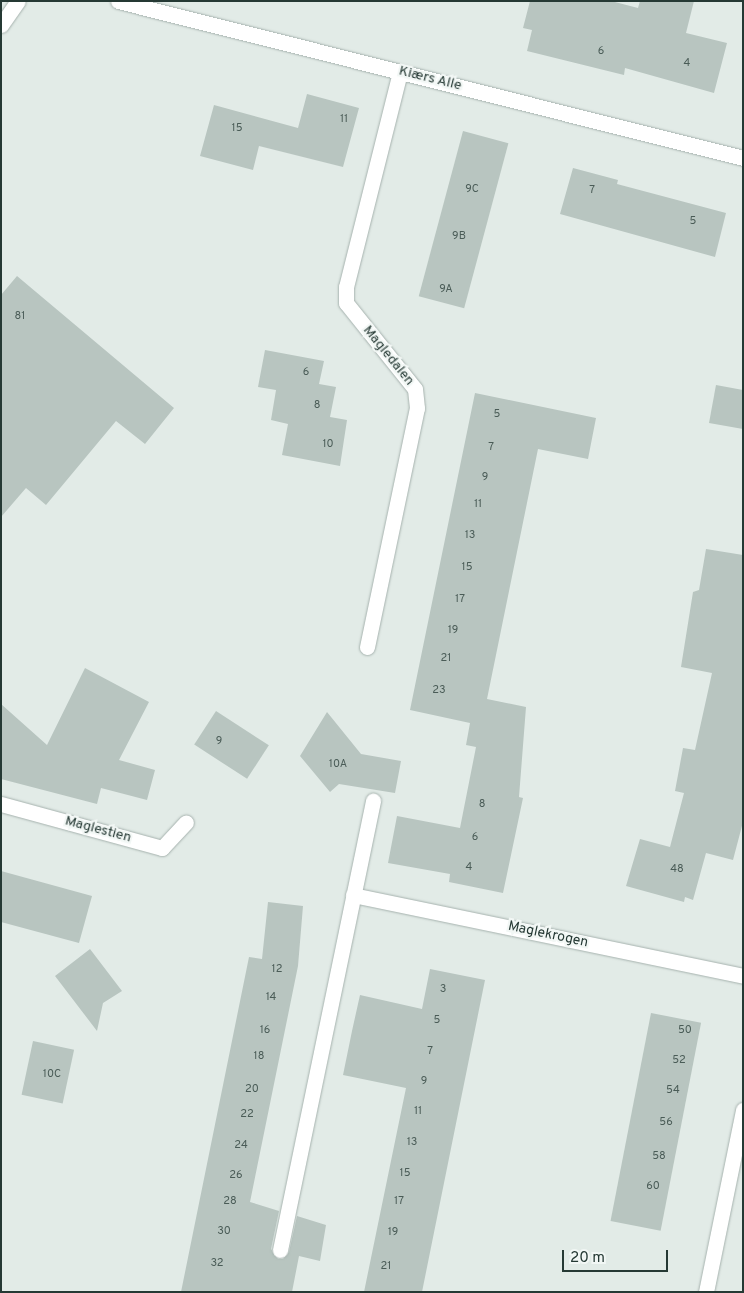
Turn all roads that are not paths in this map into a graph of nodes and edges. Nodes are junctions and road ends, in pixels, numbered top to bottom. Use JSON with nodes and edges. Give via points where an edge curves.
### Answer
{"nodes":[{"id":1,"x":18,"y":1,"type":"edge"},
{"id":2,"x":118,"y":1,"type":"edge"},
{"id":3,"x":1,"y":25,"type":"edge"},
{"id":4,"x":400,"y":72,"type":"junction"},
{"id":5,"x":743,"y":158,"type":"edge"},
{"id":6,"x":367,"y":647,"type":"dead end"},
{"id":7,"x":373,"y":800,"type":"dead end"},
{"id":8,"x":1,"y":804,"type":"edge"},
{"id":9,"x":186,"y":822,"type":"dead end"},
{"id":10,"x":353,"y":895,"type":"junction"},
{"id":11,"x":743,"y":976,"type":"edge"},
{"id":12,"x":743,"y":1110,"type":"edge"},
{"id":13,"x":280,"y":1250,"type":"dead end"},
{"id":14,"x":706,"y":1292,"type":"edge"}],
"edges":[{"from":1,"to":3,"type":"street"},
{"from":2,"to":4,"type":"street","name":"Kiærs Alle"},
{"from":4,"to":5,"type":"street","name":"Kiærs Alle"},
{"from":4,"to":6,"type":"street","name":"Magledalen","via":[[346,287],[346,303],[415,389],[417,408]]},
{"from":7,"to":10,"type":"street"},
{"from":8,"to":9,"type":"street","name":"Maglestien","via":[[162,848]]},
{"from":10,"to":11,"type":"street","name":"Maglekrogen"},
{"from":10,"to":13,"type":"street"},
{"from":12,"to":14,"type":"street"}]}
